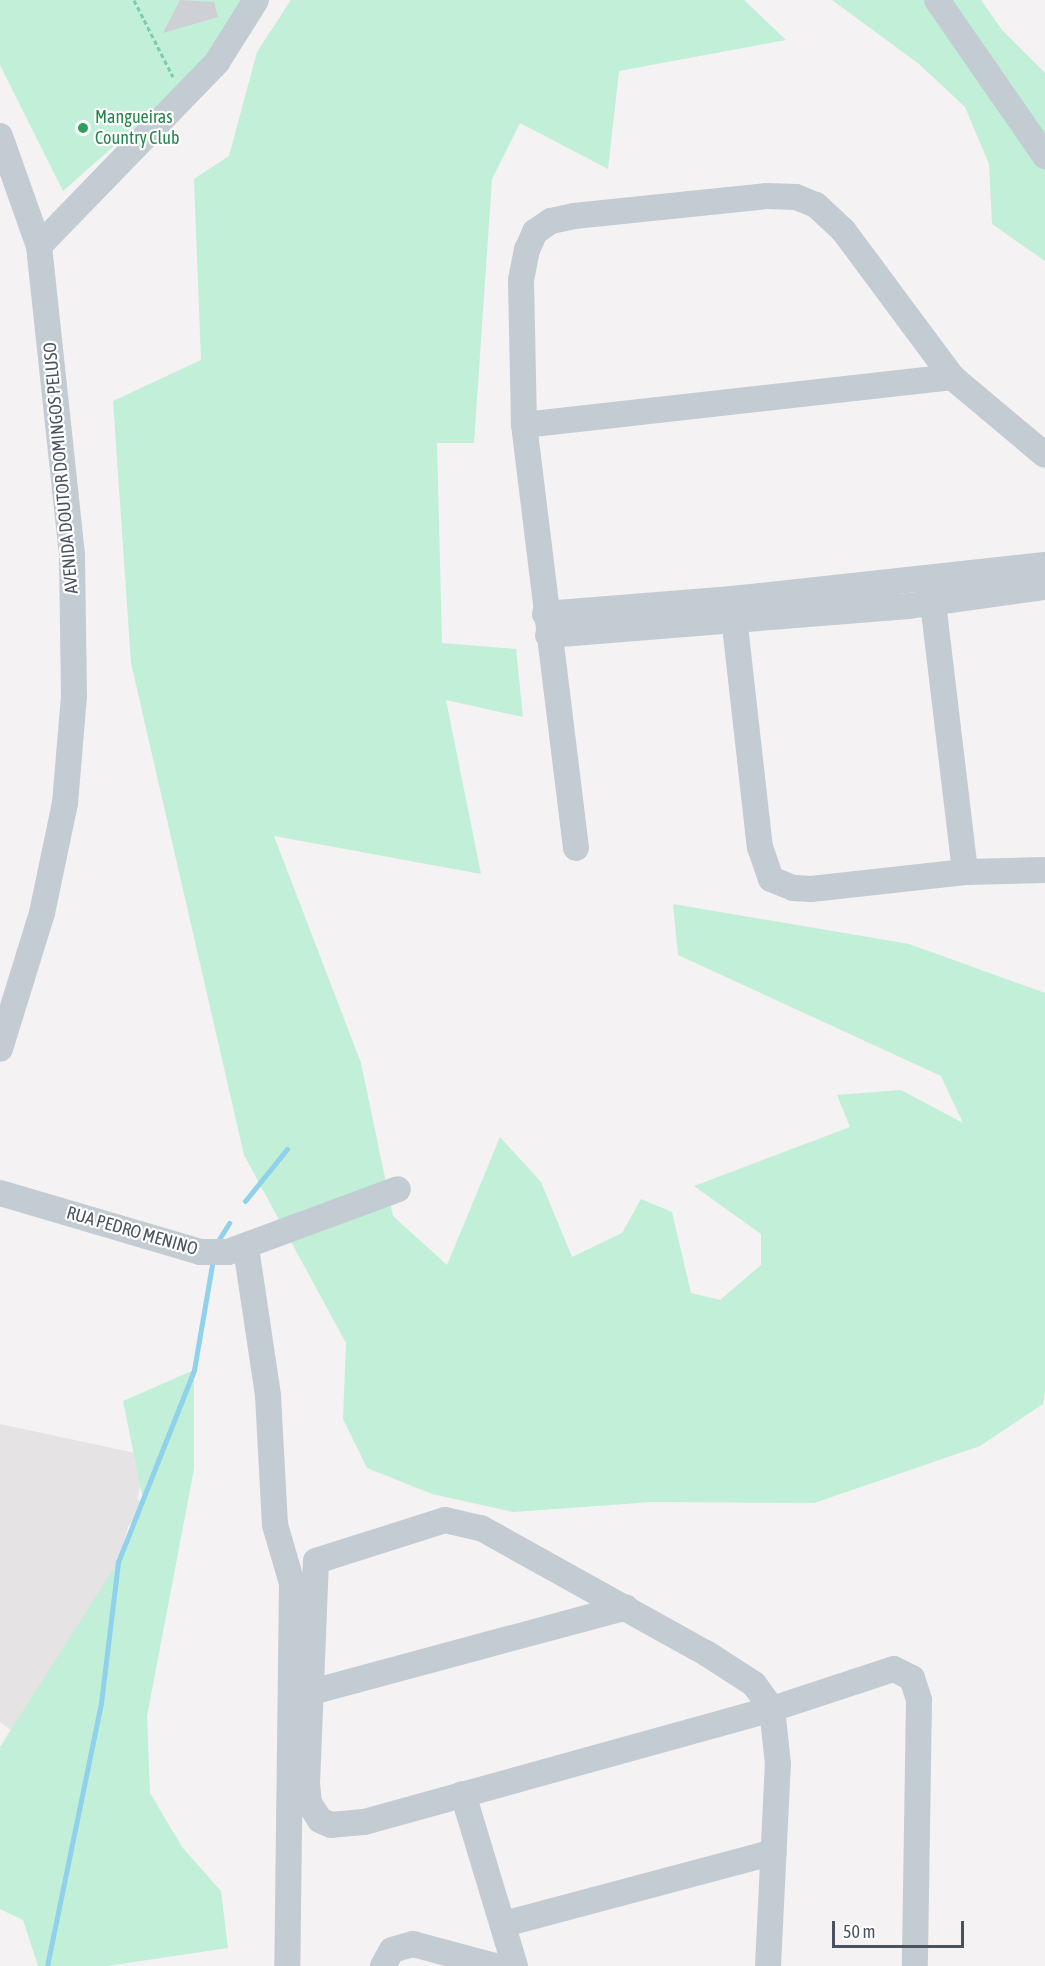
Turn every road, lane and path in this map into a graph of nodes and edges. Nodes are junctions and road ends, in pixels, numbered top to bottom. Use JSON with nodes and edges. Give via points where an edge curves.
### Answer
{"nodes":[{"id":1,"x":134,"y":0,"type":"edge"},
{"id":2,"x":256,"y":0,"type":"edge"},
{"id":3,"x":937,"y":0,"type":"edge"},
{"id":4,"x":184,"y":96,"type":"junction"},
{"id":5,"x":0,"y":136,"type":"edge"},
{"id":6,"x":1045,"y":156,"type":"edge"},
{"id":7,"x":39,"y":246,"type":"junction"},
{"id":8,"x":952,"y":377,"type":"junction"},
{"id":9,"x":524,"y":425,"type":"junction"},
{"id":10,"x":1045,"y":454,"type":"edge"},
{"id":11,"x":1045,"y":565,"type":"edge"},
{"id":12,"x":1045,"y":587,"type":"edge"},
{"id":13,"x":932,"y":591,"type":"junction"},
{"id":14,"x":733,"y":609,"type":"junction"},
{"id":15,"x":546,"y":625,"type":"junction"},
{"id":16,"x":576,"y":848,"type":"dead end"},
{"id":17,"x":1045,"y":870,"type":"edge"},
{"id":18,"x":965,"y":872,"type":"junction"},
{"id":19,"x":0,"y":1049,"type":"edge"},
{"id":20,"x":398,"y":1189,"type":"dead end"},
{"id":21,"x":0,"y":1193,"type":"edge"},
{"id":22,"x":237,"y":1250,"type":"junction"},
{"id":23,"x":316,"y":1561,"type":"junction"},
{"id":24,"x":289,"y":1568,"type":"junction"},
{"id":25,"x":626,"y":1607,"type":"junction"},
{"id":26,"x":312,"y":1692,"type":"junction"},
{"id":27,"x":772,"y":1709,"type":"junction"},
{"id":28,"x":463,"y":1794,"type":"junction"},
{"id":29,"x":774,"y":1852,"type":"junction"},
{"id":30,"x":504,"y":1924,"type":"junction"},
{"id":31,"x":287,"y":1966,"type":"edge"},
{"id":32,"x":383,"y":1966,"type":"edge"},
{"id":33,"x":495,"y":1966,"type":"edge"},
{"id":34,"x":515,"y":1966,"type":"edge"},
{"id":35,"x":768,"y":1966,"type":"edge"},
{"id":36,"x":915,"y":1966,"type":"edge"}],
"edges":[{"from":1,"to":4,"type":"path"},
{"from":2,"to":4,"type":"street","via":[[217,62]]},
{"from":3,"to":6,"type":"street"},
{"from":4,"to":7,"type":"street"},
{"from":5,"to":7,"type":"street","name":"AVENIDA DOUTOR DOMINGOS PELUSO"},
{"from":7,"to":19,"type":"street","name":"AVENIDA DOUTOR DOMINGOS PELUSO","via":[[72,555],[74,696],[65,803],[42,914]]},
{"from":8,"to":9,"type":"street"},
{"from":8,"to":9,"type":"street","via":[[843,230],[816,205],[796,197],[766,196],[574,216],[551,221],[535,232],[527,250],[519,312]]},
{"from":8,"to":10,"type":"street"},
{"from":9,"to":15,"type":"street"},
{"from":11,"to":13,"type":"street"},
{"from":12,"to":13,"type":"street"},
{"from":13,"to":14,"type":"street"},
{"from":13,"to":18,"type":"street"},
{"from":14,"to":15,"type":"street"},
{"from":14,"to":18,"type":"street","via":[[760,847],[771,879],[793,888],[811,889]]},
{"from":15,"to":16,"type":"street"},
{"from":17,"to":18,"type":"street"},
{"from":20,"to":22,"type":"street","name":"RUA PEDRO MENINO"},
{"from":21,"to":22,"type":"street","name":"RUA PEDRO MENINO","via":[[200,1252]]},
{"from":22,"to":24,"type":"street","via":[[268,1396],[275,1525]]},
{"from":23,"to":24,"type":"street"},
{"from":23,"to":25,"type":"street","via":[[422,1525],[464,1522]]},
{"from":23,"to":26,"type":"street"},
{"from":24,"to":31,"type":"street"},
{"from":25,"to":26,"type":"street"},
{"from":25,"to":27,"type":"street","via":[[738,1673],[762,1693]]},
{"from":26,"to":28,"type":"street","via":[[307,1784],[309,1803],[320,1820],[331,1826],[364,1822]]},
{"from":27,"to":28,"type":"street"},
{"from":27,"to":29,"type":"street","via":[[778,1764]]},
{"from":27,"to":36,"type":"street","via":[[894,1669],[905,1672],[917,1686],[920,1797]]},
{"from":28,"to":30,"type":"street"},
{"from":29,"to":30,"type":"street"},
{"from":29,"to":35,"type":"street"},
{"from":30,"to":34,"type":"street"},
{"from":32,"to":33,"type":"street","via":[[392,1950],[414,1944]]}]}
